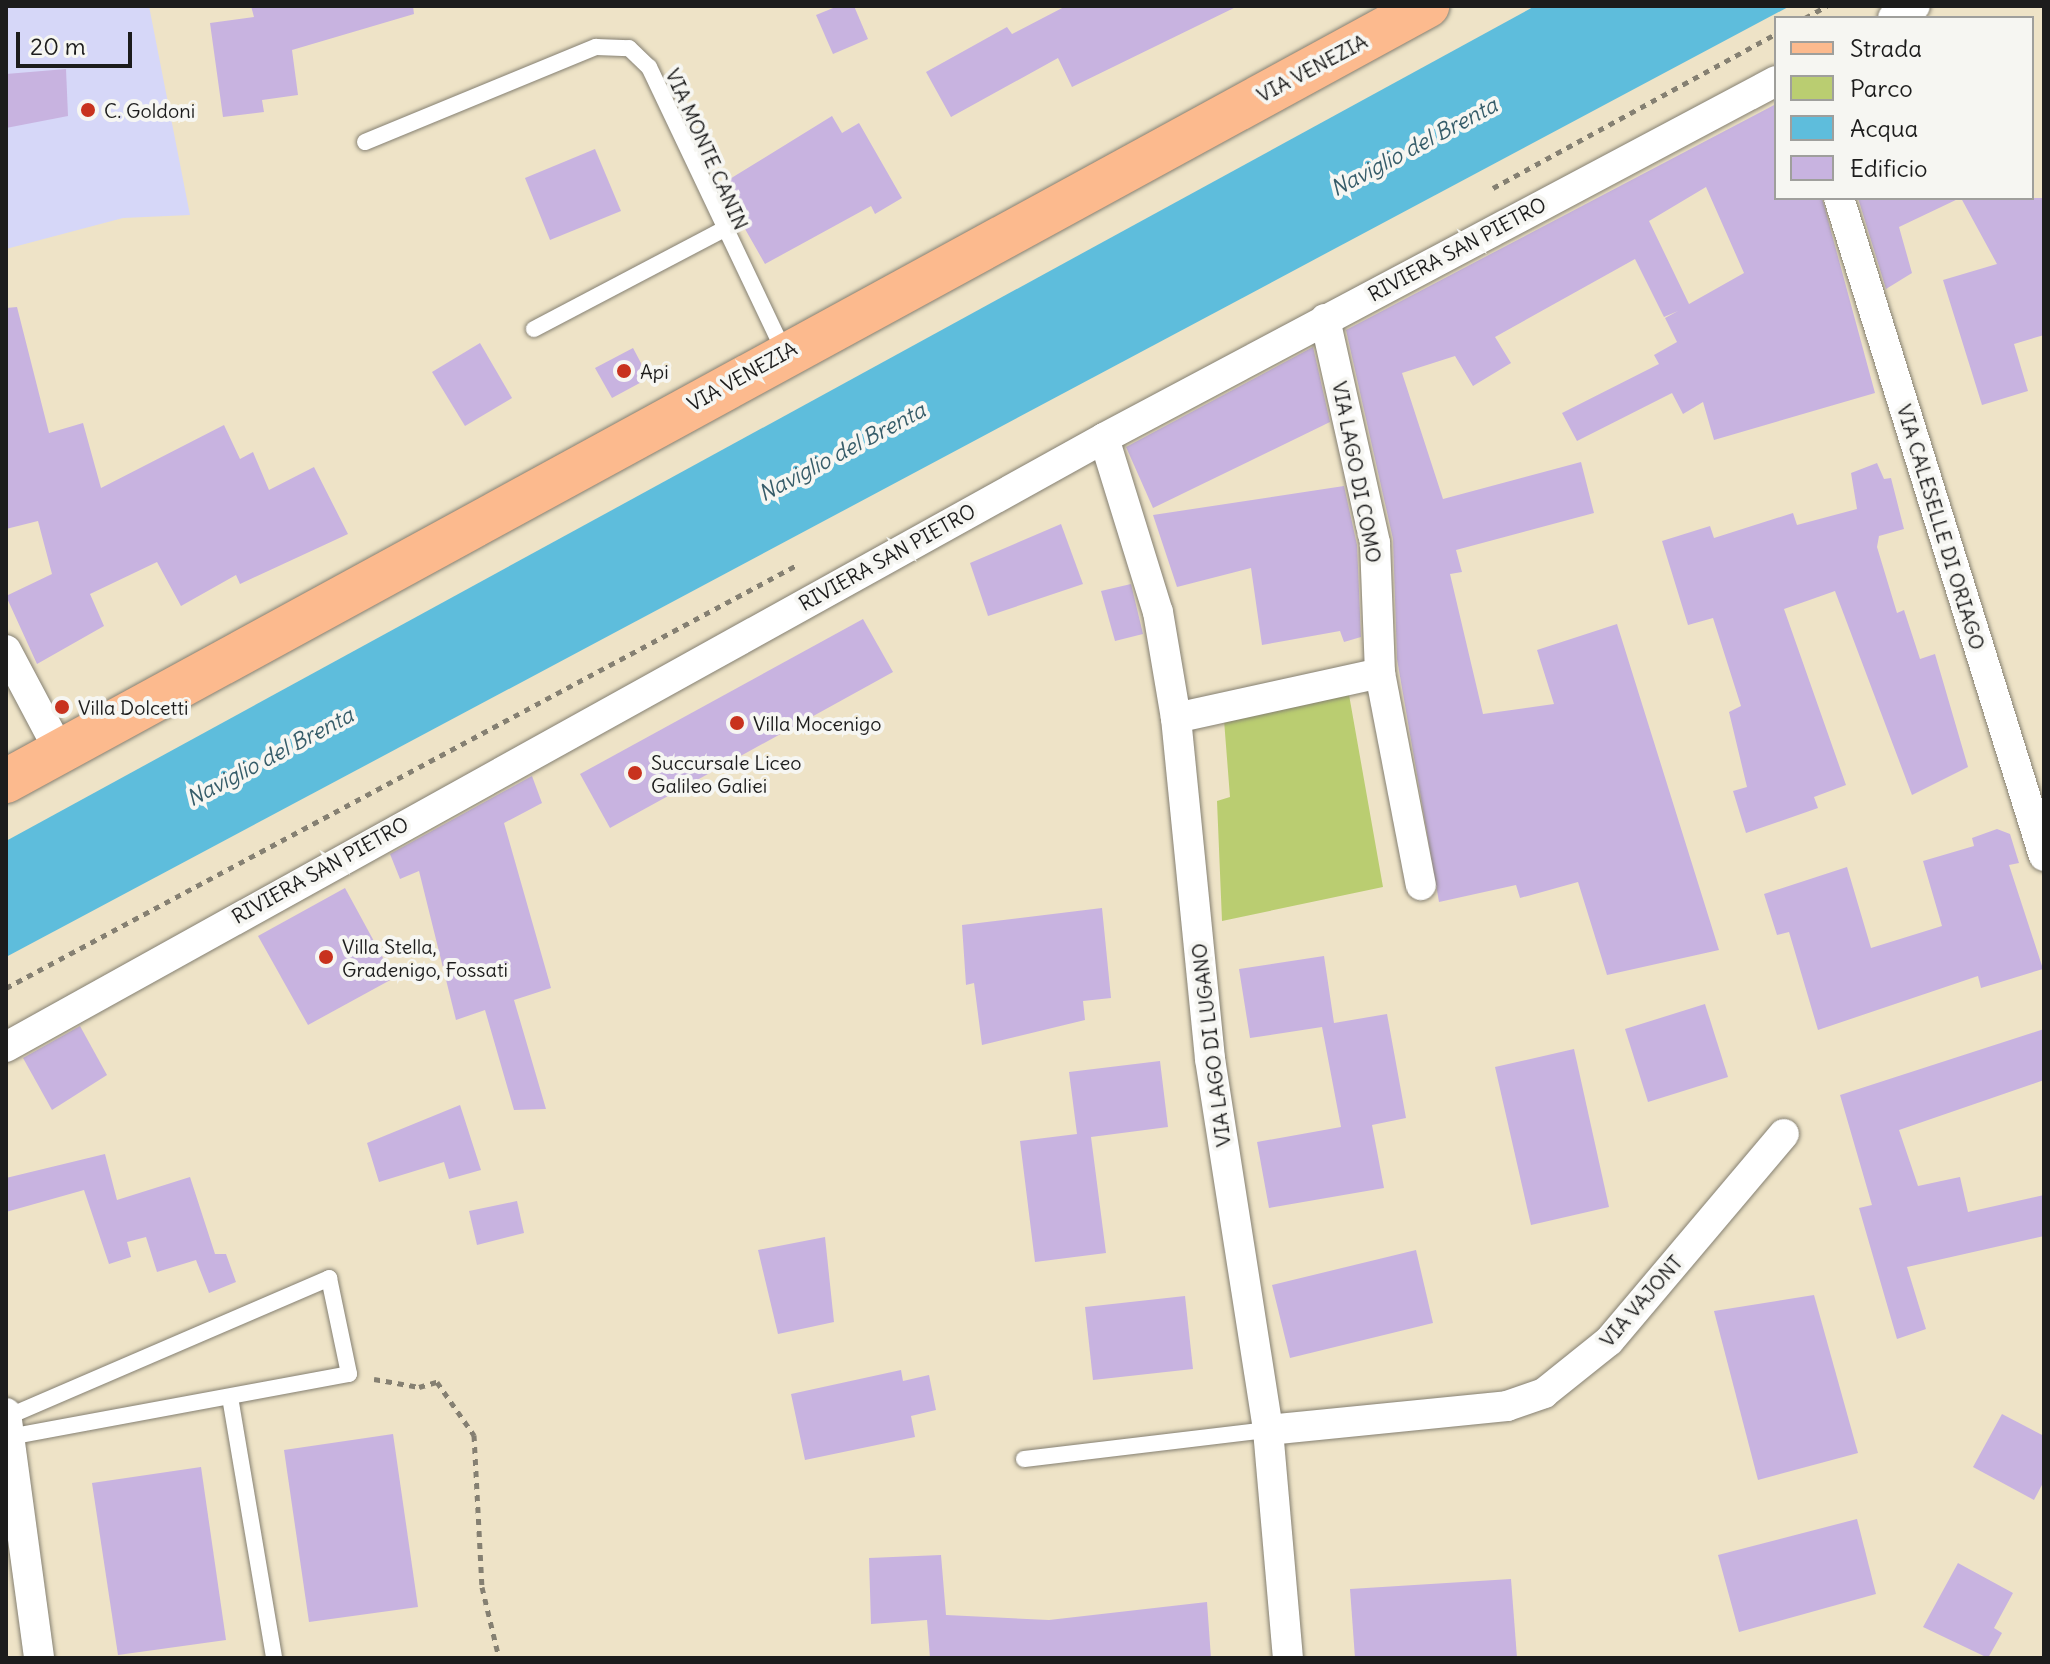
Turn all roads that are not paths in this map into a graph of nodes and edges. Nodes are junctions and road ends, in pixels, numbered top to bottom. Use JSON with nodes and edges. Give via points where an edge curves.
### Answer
{"nodes":[{"id":1,"x":1427,"y":6,"type":"edge"},
{"id":2,"x":1915,"y":6,"type":"edge"},
{"id":3,"x":1897,"y":16,"type":"edge"},
{"id":4,"x":1774,"y":82,"type":"edge"},
{"id":5,"x":365,"y":142,"type":"dead end"},
{"id":6,"x":1840,"y":200,"type":"edge"},
{"id":7,"x":721,"y":231,"type":"junction"},
{"id":8,"x":1325,"y":319,"type":"junction"},
{"id":9,"x":534,"y":329,"type":"dead end"},
{"id":10,"x":785,"y":353,"type":"junction"},
{"id":11,"x":1104,"y":438,"type":"junction"},
{"id":12,"x":6,"y":650,"type":"edge"},
{"id":13,"x":1380,"y":673,"type":"junction"},
{"id":14,"x":1176,"y":718,"type":"junction"},
{"id":15,"x":60,"y":752,"type":"junction"},
{"id":16,"x":6,"y":781,"type":"edge"},
{"id":17,"x":2044,"y":856,"type":"edge"},
{"id":18,"x":1421,"y":885,"type":"dead end"},
{"id":19,"x":6,"y":1047,"type":"edge"},
{"id":20,"x":1784,"y":1134,"type":"dead end"},
{"id":21,"x":230,"y":1397,"type":"junction"},
{"id":22,"x":1268,"y":1430,"type":"junction"},
{"id":23,"x":8,"y":1435,"type":"edge"},
{"id":24,"x":1024,"y":1459,"type":"dead end"},
{"id":25,"x":39,"y":1658,"type":"edge"},
{"id":26,"x":274,"y":1658,"type":"edge"},
{"id":27,"x":1288,"y":1658,"type":"edge"}],
"edges":[{"from":1,"to":10,"type":"main road","name":"VIA VENEZIA"},
{"from":2,"to":3,"type":"street"},
{"from":4,"to":8,"type":"street","name":"RIVIERA SAN PIETRO"},
{"from":5,"to":7,"type":"lane","name":"VIA MONTE CANIN","via":[[596,47],[619,45],[649,67]]},
{"from":6,"to":17,"type":"street","name":"VIA CALESELLE DI ORIAGO"},
{"from":7,"to":9,"type":"lane"},
{"from":7,"to":10,"type":"lane","name":"VIA MONTE CANIN"},
{"from":8,"to":11,"type":"street","name":"RIVIERA SAN PIETRO"},
{"from":8,"to":13,"type":"street","name":"VIA LAGO DI COMO","via":[[1375,543]]},
{"from":10,"to":15,"type":"main road","name":"VIA VENEZIA"},
{"from":11,"to":14,"type":"street","name":"VIA LAGO DI LUGANO","via":[[1158,612]]},
{"from":11,"to":19,"type":"street","name":"RIVIERA SAN PIETRO"},
{"from":12,"to":15,"type":"street"},
{"from":13,"to":14,"type":"street"},
{"from":13,"to":18,"type":"street","name":"VIA LAGO DI COMO"},
{"from":14,"to":22,"type":"street","name":"VIA LAGO DI LUGANO","via":[[1210,1059]]},
{"from":15,"to":16,"type":"main road","name":"VIA VENEZIA"},
{"from":20,"to":22,"type":"street","name":"VIA VAJONT","via":[[1609,1341],[1544,1393],[1507,1406]]},
{"from":21,"to":23,"type":"lane"},
{"from":21,"to":23,"type":"lane","via":[[349,1374],[329,1278]]},
{"from":21,"to":26,"type":"lane"},
{"from":22,"to":24,"type":"lane"},
{"from":22,"to":27,"type":"street","name":"VIA LAGO DI LUGANO"},
{"from":23,"to":25,"type":"street"}]}
